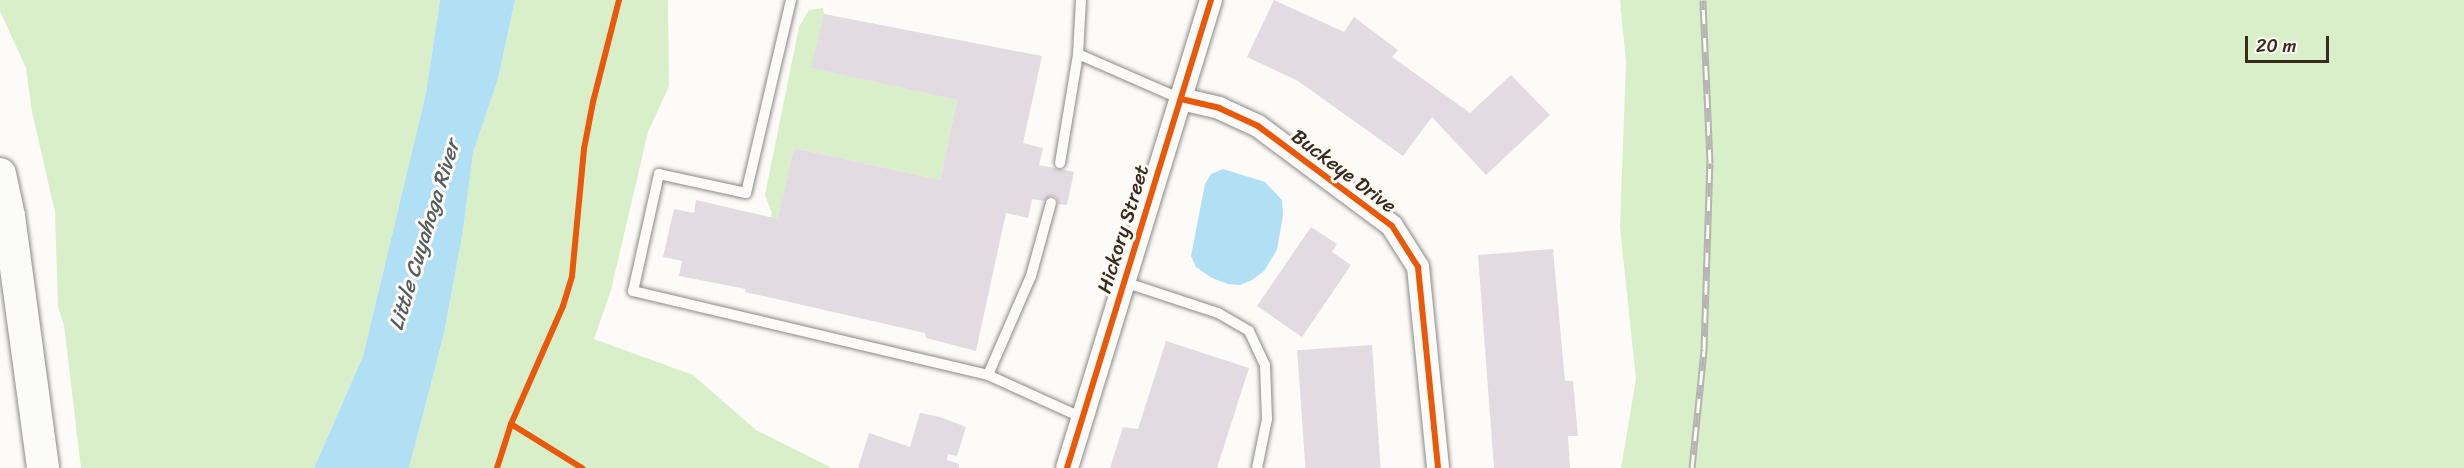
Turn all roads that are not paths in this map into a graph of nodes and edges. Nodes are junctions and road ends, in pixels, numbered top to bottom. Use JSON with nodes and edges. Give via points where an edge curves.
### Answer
{"nodes":[{"id":1,"x":791,"y":0,"type":"edge"},
{"id":2,"x":1081,"y":0,"type":"edge"},
{"id":3,"x":1211,"y":0,"type":"edge"},
{"id":4,"x":1078,"y":54,"type":"junction"},
{"id":5,"x":1181,"y":99,"type":"junction"},
{"id":6,"x":1060,"y":163,"type":"dead end"},
{"id":7,"x":0,"y":174,"type":"edge"},
{"id":8,"x":1051,"y":203,"type":"dead end"},
{"id":9,"x":1124,"y":282,"type":"junction"},
{"id":10,"x":988,"y":375,"type":"junction"},
{"id":11,"x":1083,"y":418,"type":"junction"},
{"id":12,"x":43,"y":468,"type":"edge"},
{"id":13,"x":1067,"y":468,"type":"edge"},
{"id":14,"x":1257,"y":468,"type":"edge"},
{"id":15,"x":1438,"y":468,"type":"edge"}],
"edges":[{"from":1,"to":10,"type":"lane","via":[[746,193],[659,174],[633,291]]},
{"from":2,"to":4,"type":"lane"},
{"from":3,"to":5,"type":"street","name":"Hickory Street"},
{"from":4,"to":5,"type":"lane"},
{"from":4,"to":6,"type":"lane"},
{"from":5,"to":9,"type":"street","name":"Hickory Street"},
{"from":5,"to":15,"type":"street","name":"Buckeye Drive","via":[[1219,108],[1258,126],[1392,226],[1418,267]]},
{"from":7,"to":12,"type":"main road"},
{"from":8,"to":10,"type":"lane","via":[[1032,276]]},
{"from":9,"to":11,"type":"street","name":"Hickory Street"},
{"from":9,"to":14,"type":"lane","via":[[1218,313],[1249,332],[1265,365],[1267,418]]},
{"from":10,"to":11,"type":"lane"},
{"from":11,"to":13,"type":"street","name":"Hickory Street"}]}
